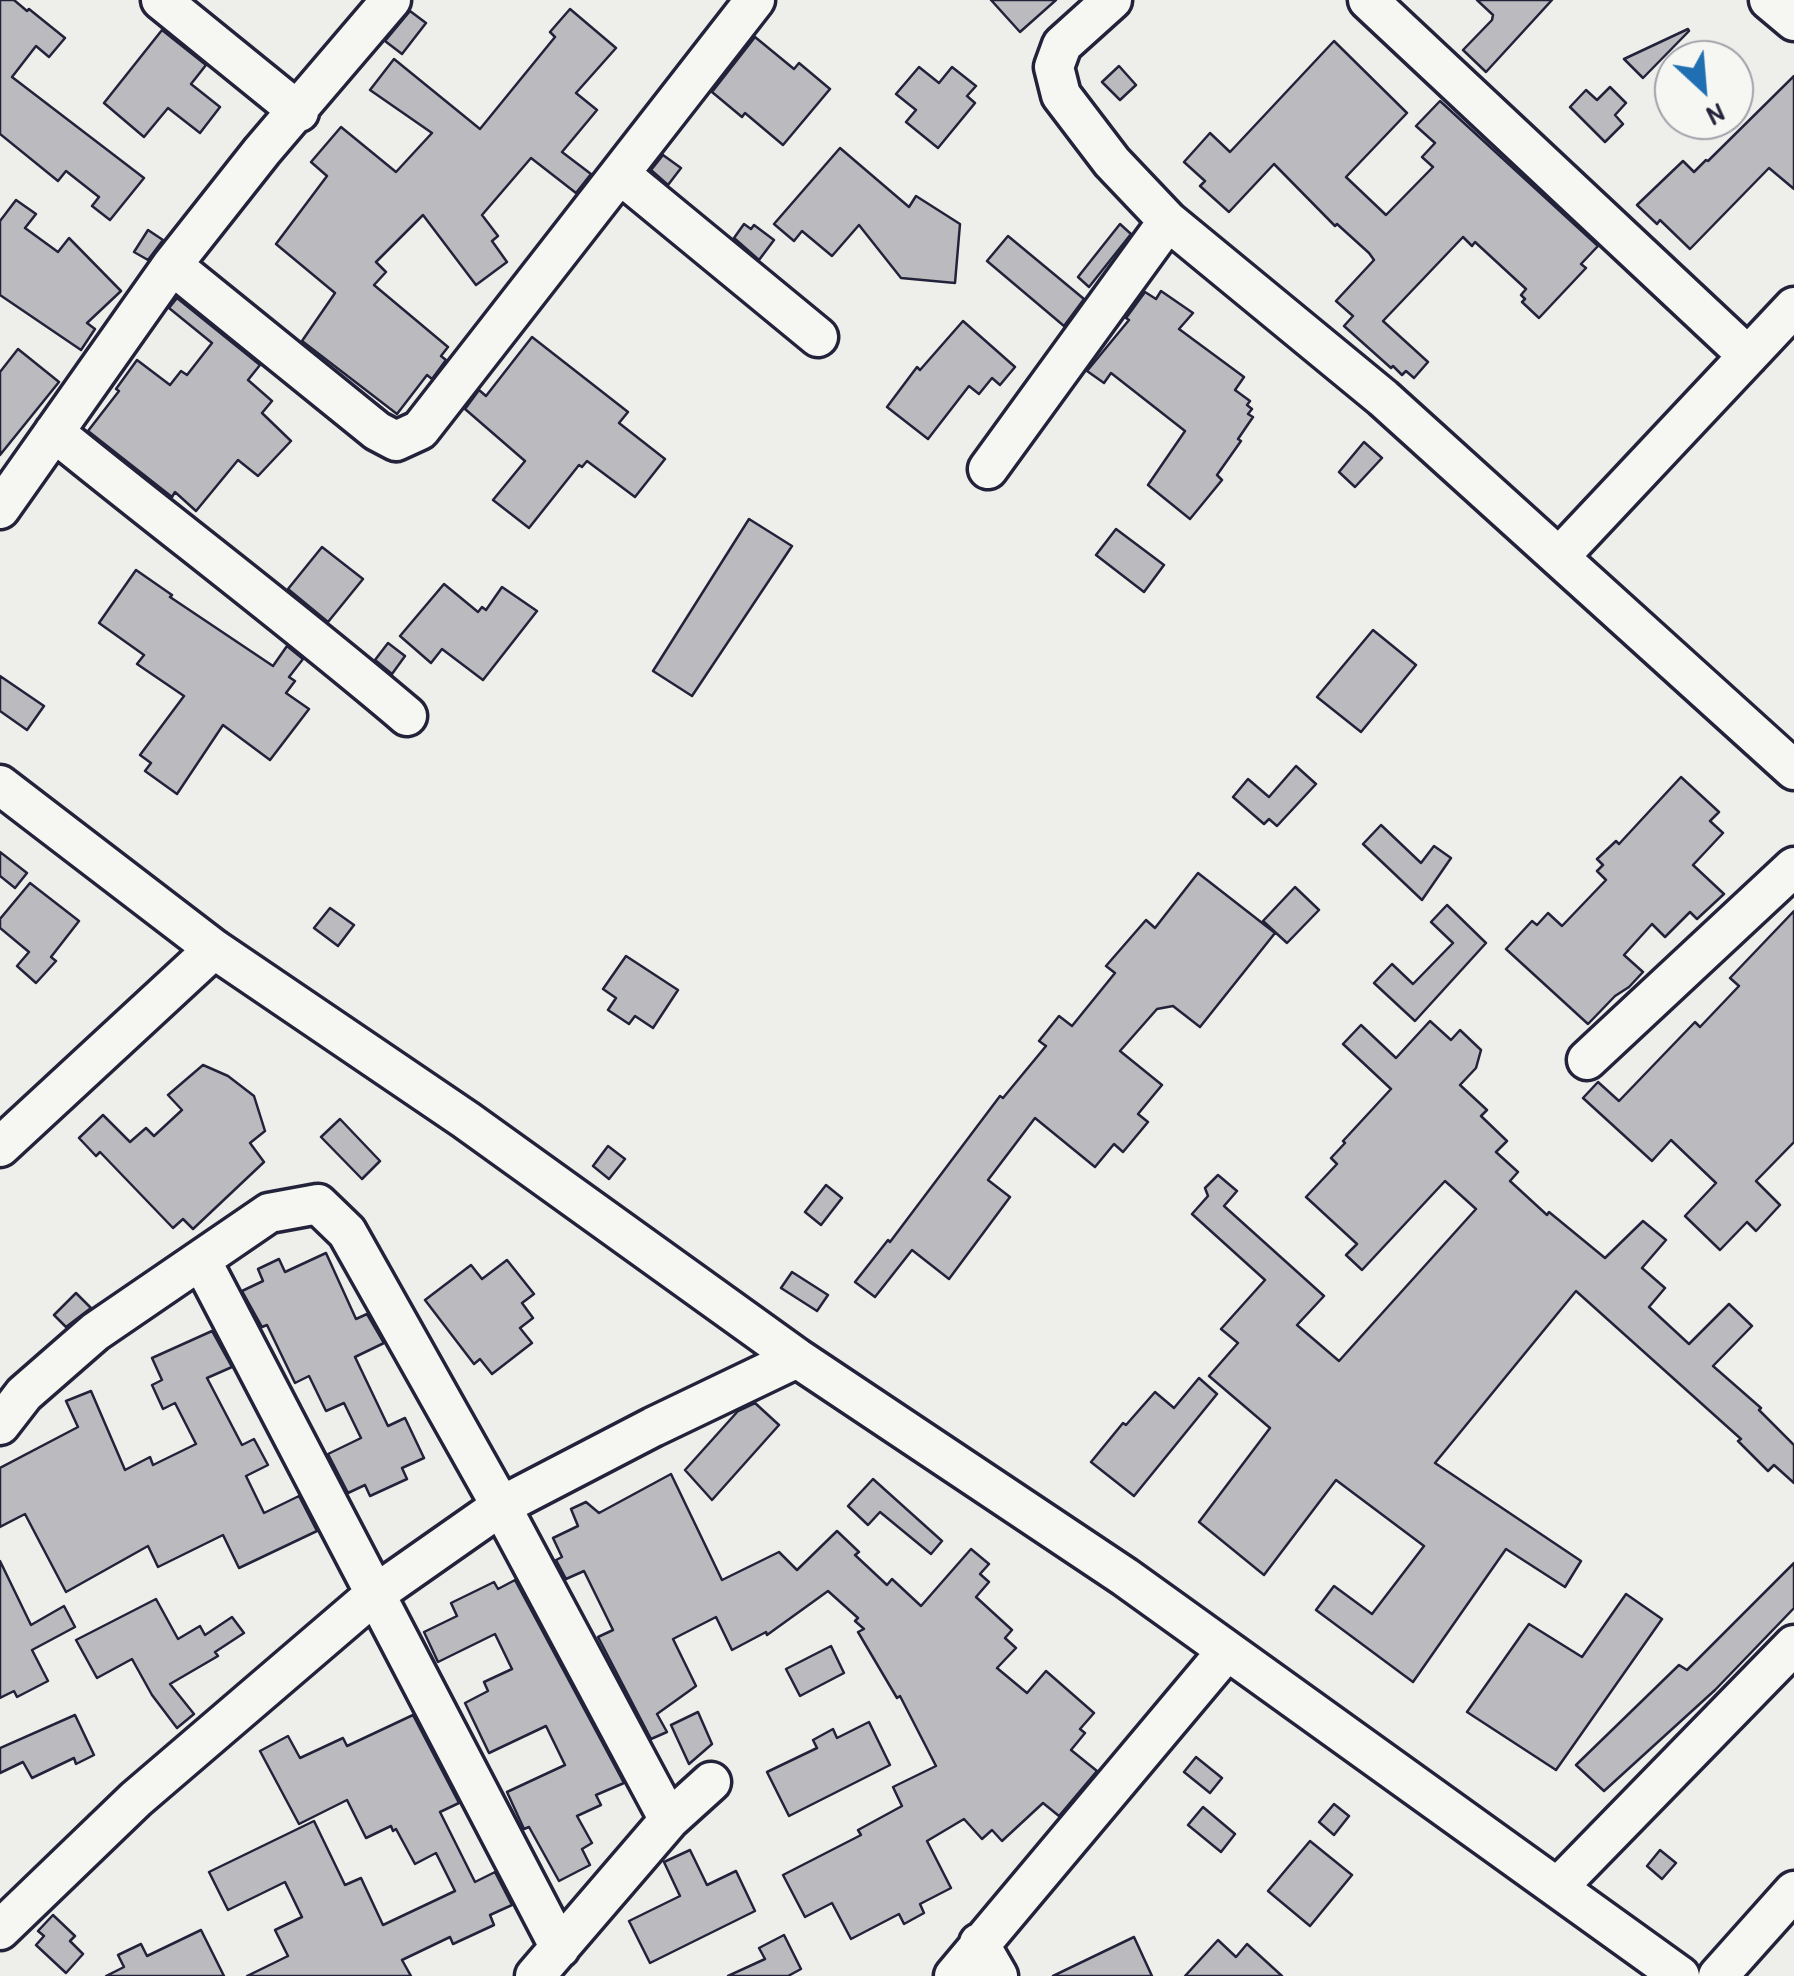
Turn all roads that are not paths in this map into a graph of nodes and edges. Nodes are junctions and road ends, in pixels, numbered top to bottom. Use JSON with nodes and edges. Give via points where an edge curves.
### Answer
{"nodes":[{"id":1,"x":161,"y":0,"type":"edge"},
{"id":2,"x":391,"y":0,"type":"edge"},
{"id":3,"x":755,"y":0,"type":"edge"},
{"id":4,"x":1112,"y":0,"type":"edge"},
{"id":5,"x":1368,"y":0,"type":"edge"},
{"id":6,"x":1769,"y":0,"type":"edge"},
{"id":7,"x":1794,"y":21,"type":"edge"},
{"id":8,"x":299,"y":112,"type":"junction"},
{"id":9,"x":620,"y":174,"type":"junction"},
{"id":10,"x":1168,"y":221,"type":"junction"},
{"id":11,"x":172,"y":266,"type":"junction"},
{"id":12,"x":1794,"y":306,"type":"edge"},
{"id":13,"x":818,"y":336,"type":"dead end"},
{"id":14,"x":1748,"y":356,"type":"junction"},
{"id":15,"x":54,"y":432,"type":"junction"},
{"id":16,"x":988,"y":469,"type":"dead end"},
{"id":17,"x":0,"y":509,"type":"edge"},
{"id":18,"x":1558,"y":556,"type":"junction"},
{"id":19,"x":408,"y":716,"type":"dead end"},
{"id":20,"x":1794,"y":770,"type":"edge"},
{"id":21,"x":0,"y":785,"type":"edge"},
{"id":22,"x":1794,"y":867,"type":"edge"},
{"id":23,"x":214,"y":949,"type":"junction"},
{"id":24,"x":1587,"y":1060,"type":"dead end"},
{"id":25,"x":0,"y":1147,"type":"edge"},
{"id":26,"x":201,"y":1260,"type":"junction"},
{"id":27,"x":797,"y":1358,"type":"junction"},
{"id":28,"x":0,"y":1426,"type":"edge"},
{"id":29,"x":501,"y":1506,"type":"junction"},
{"id":30,"x":374,"y":1595,"type":"junction"},
{"id":31,"x":1794,"y":1644,"type":"edge"},
{"id":32,"x":1226,"y":1652,"type":"junction"},
{"id":33,"x":710,"y":1782,"type":"dead end"},
{"id":34,"x":670,"y":1820,"type":"junction"},
{"id":35,"x":1558,"y":1888,"type":"junction"},
{"id":36,"x":1794,"y":1891,"type":"edge"},
{"id":37,"x":0,"y":1930,"type":"edge"},
{"id":38,"x":979,"y":1943,"type":"junction"},
{"id":39,"x":560,"y":1948,"type":"junction"},
{"id":40,"x":535,"y":1976,"type":"edge"},
{"id":41,"x":954,"y":1976,"type":"edge"},
{"id":42,"x":998,"y":1976,"type":"edge"},
{"id":43,"x":1680,"y":1976,"type":"edge"},
{"id":44,"x":1718,"y":1976,"type":"edge"}],
"edges":[{"from":1,"to":8,"type":"street"},
{"from":2,"to":8,"type":"street"},
{"from":3,"to":9,"type":"street"},
{"from":4,"to":10,"type":"street","via":[[1062,45],[1054,67],[1061,95]]},
{"from":5,"to":14,"type":"street"},
{"from":6,"to":7,"type":"street"},
{"from":8,"to":11,"type":"street"},
{"from":9,"to":11,"type":"street","via":[[420,430],[396,441]]},
{"from":9,"to":13,"type":"street"},
{"from":10,"to":16,"type":"street"},
{"from":10,"to":18,"type":"street","via":[[1383,398]]},
{"from":11,"to":15,"type":"street"},
{"from":12,"to":14,"type":"street"},
{"from":14,"to":18,"type":"street"},
{"from":15,"to":17,"type":"street"},
{"from":15,"to":19,"type":"street"},
{"from":18,"to":20,"type":"street"},
{"from":21,"to":23,"type":"street"},
{"from":22,"to":24,"type":"street"},
{"from":23,"to":25,"type":"street"},
{"from":23,"to":27,"type":"street"},
{"from":26,"to":28,"type":"street","via":[[95,1332],[24,1394]]},
{"from":26,"to":29,"type":"street","via":[[269,1214],[318,1204],[347,1232]]},
{"from":26,"to":30,"type":"street"},
{"from":27,"to":29,"type":"street"},
{"from":27,"to":32,"type":"street"},
{"from":29,"to":30,"type":"street"},
{"from":29,"to":34,"type":"street"},
{"from":30,"to":37,"type":"street","via":[[136,1800]]},
{"from":30,"to":39,"type":"street"},
{"from":31,"to":35,"type":"street"},
{"from":32,"to":35,"type":"street"},
{"from":32,"to":38,"type":"street"},
{"from":33,"to":34,"type":"street"},
{"from":34,"to":39,"type":"street"},
{"from":35,"to":43,"type":"street"},
{"from":36,"to":44,"type":"street"},
{"from":38,"to":41,"type":"street"},
{"from":38,"to":42,"type":"street"},
{"from":39,"to":40,"type":"street"}]}
